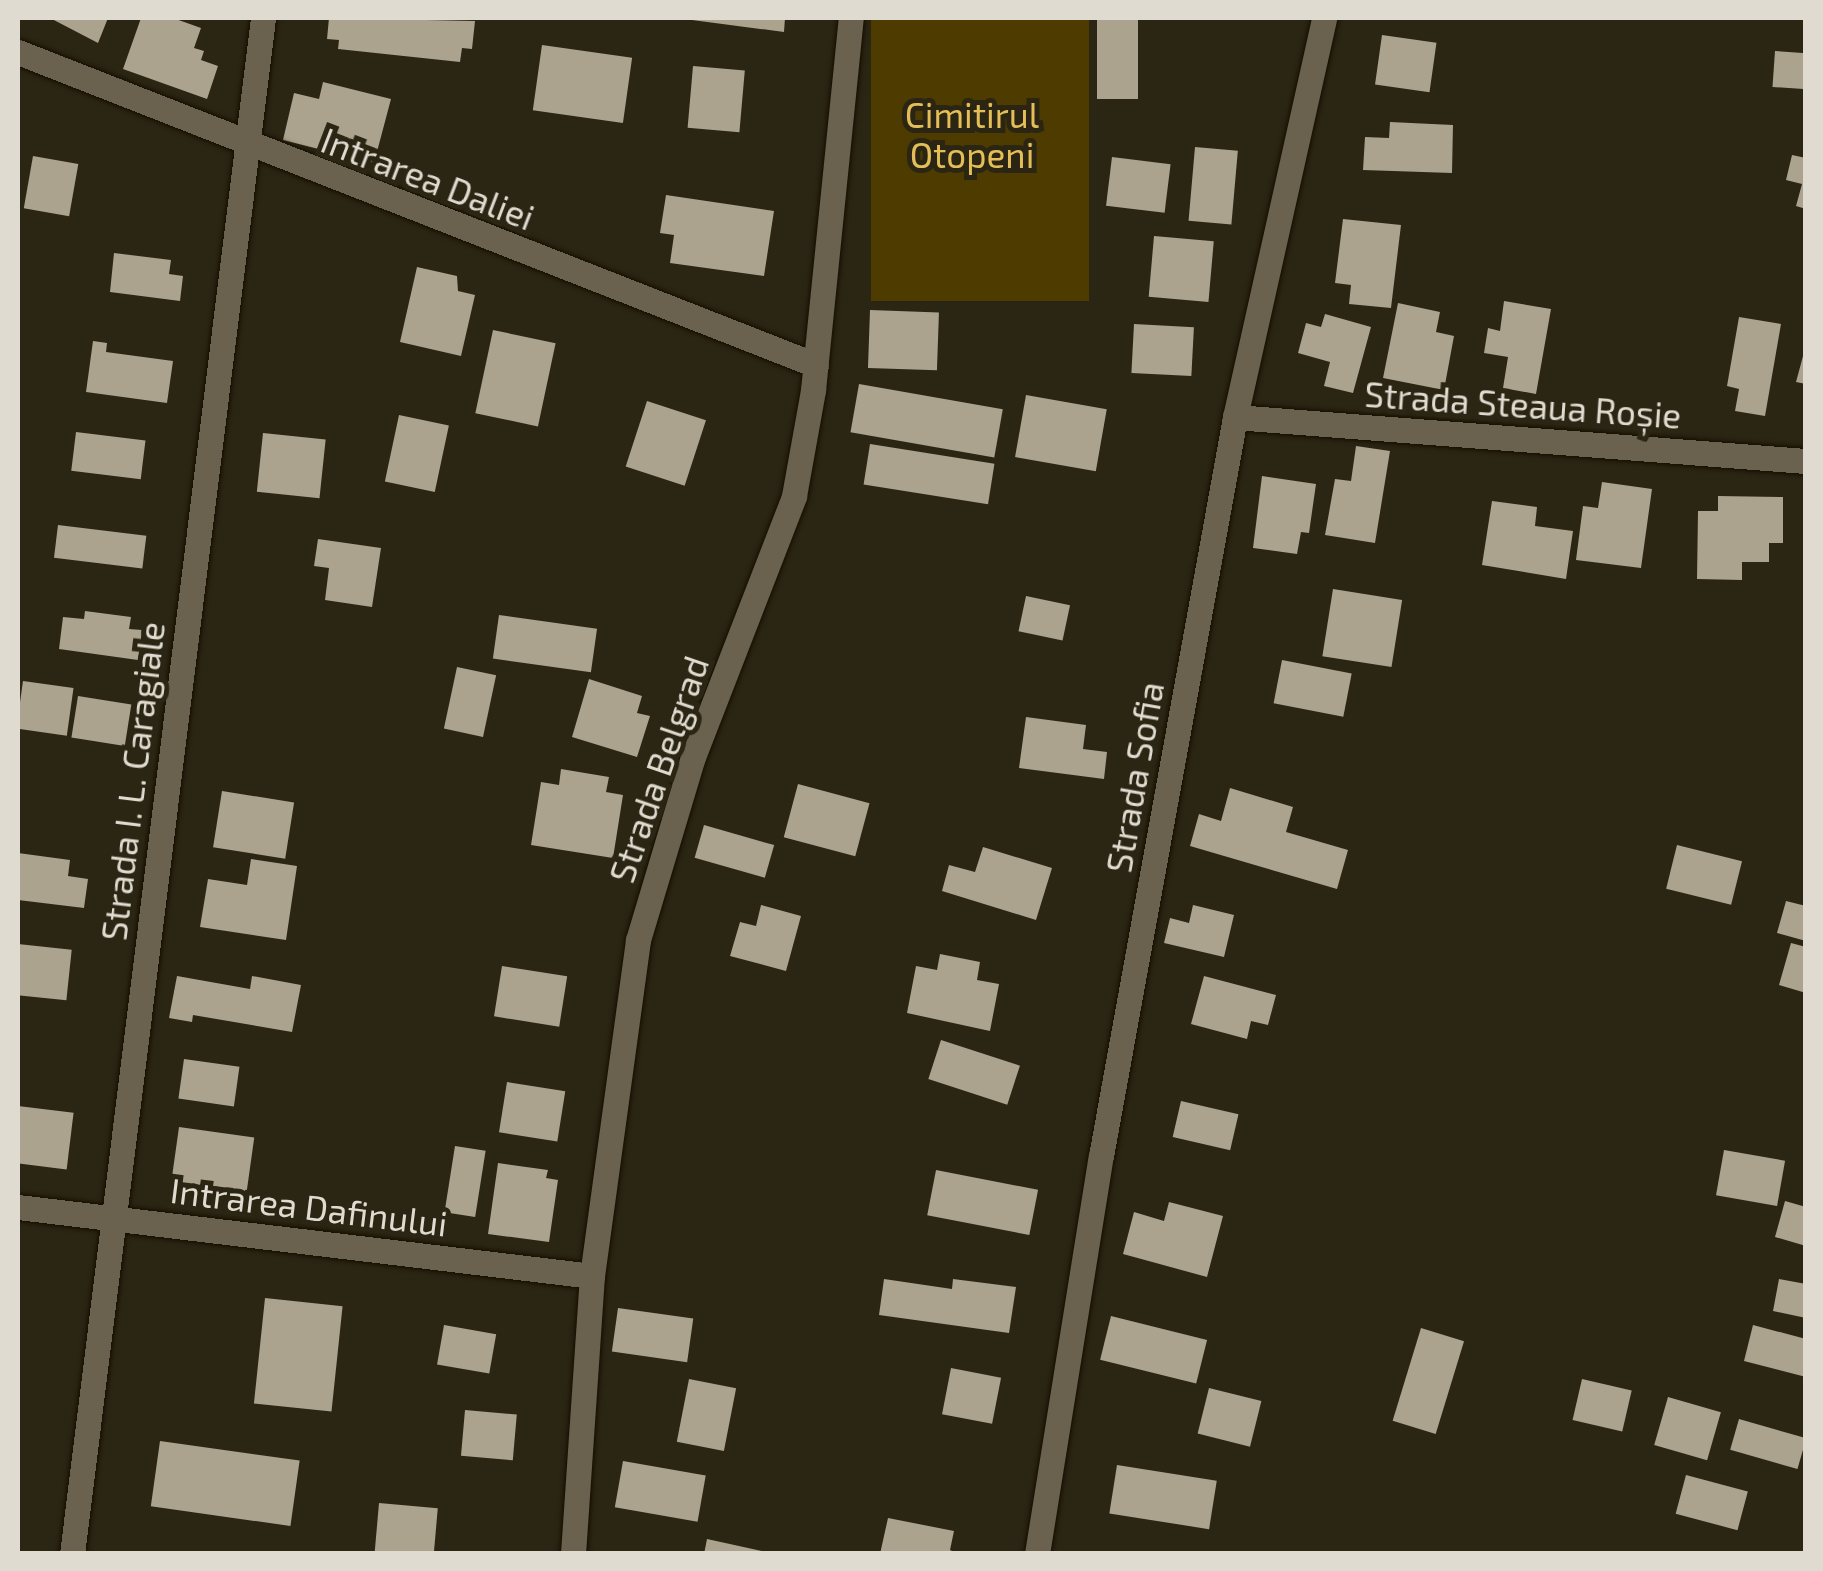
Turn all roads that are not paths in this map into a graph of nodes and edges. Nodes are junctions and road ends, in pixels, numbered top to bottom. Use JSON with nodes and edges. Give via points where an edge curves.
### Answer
{"nodes":[{"id":1,"x":263,"y":18,"type":"edge"},
{"id":2,"x":851,"y":18,"type":"edge"},
{"id":3,"x":1324,"y":18,"type":"edge"},
{"id":4,"x":18,"y":52,"type":"edge"},
{"id":5,"x":246,"y":145,"type":"junction"},
{"id":6,"x":816,"y":366,"type":"junction"},
{"id":7,"x":1236,"y":417,"type":"junction"},
{"id":8,"x":1806,"y":461,"type":"edge"},
{"id":9,"x":18,"y":1207,"type":"edge"},
{"id":10,"x":113,"y":1218,"type":"junction"},
{"id":11,"x":592,"y":1276,"type":"junction"},
{"id":12,"x":72,"y":1554,"type":"edge"},
{"id":13,"x":573,"y":1554,"type":"edge"},
{"id":14,"x":1037,"y":1554,"type":"edge"}],
"edges":[{"from":1,"to":5,"type":"street","name":"Strada I. L. Caragiale"},
{"from":2,"to":6,"type":"street","name":"Strada Belgrad"},
{"from":3,"to":7,"type":"street","name":"Strada Sofia"},
{"from":4,"to":5,"type":"street","name":"Intrarea Daliei"},
{"from":5,"to":6,"type":"street","name":"Intrarea Daliei"},
{"from":5,"to":10,"type":"street","name":"Strada I. L. Caragiale"},
{"from":6,"to":11,"type":"street","name":"Strada Belgrad","via":[[784,528],[693,757],[638,940]]},
{"from":7,"to":8,"type":"street","name":"Strada Steaua Roșie"},
{"from":7,"to":14,"type":"street","name":"Strada Sofia","via":[[1101,1156]]},
{"from":9,"to":10,"type":"street","name":"Intrarea Dafinului"},
{"from":10,"to":11,"type":"street","name":"Intrarea Dafinului"},
{"from":10,"to":12,"type":"street","name":"Strada I. L. Caragiale"},
{"from":11,"to":13,"type":"street","name":"Strada Belgrad"}]}
